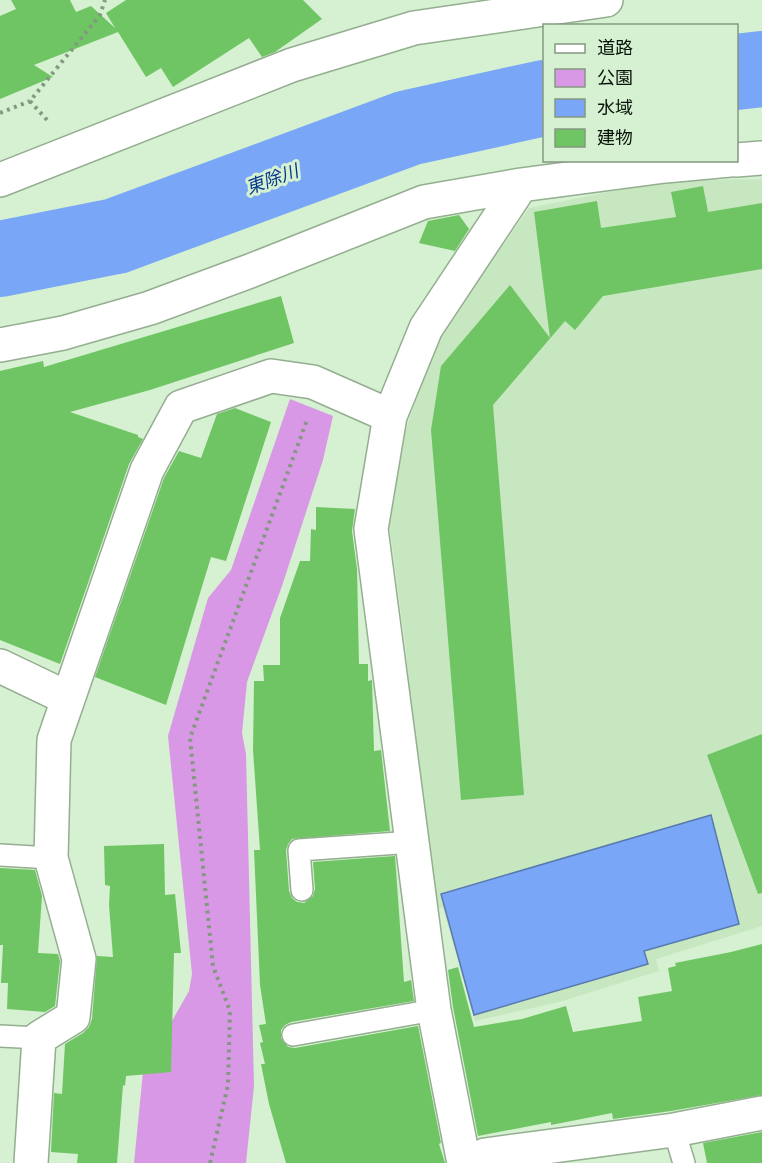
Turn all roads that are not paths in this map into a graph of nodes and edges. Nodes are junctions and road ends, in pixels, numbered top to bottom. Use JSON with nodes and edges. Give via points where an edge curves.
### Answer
{"nodes":[{"id":1,"x":606,"y":0,"type":"edge"},
{"id":2,"x":762,"y":158,"type":"edge"},
{"id":3,"x":738,"y":160,"type":"edge"},
{"id":4,"x":708,"y":162,"type":"edge"},
{"id":5,"x":0,"y":180,"type":"edge"},
{"id":6,"x":521,"y":185,"type":"junction"},
{"id":7,"x":0,"y":345,"type":"edge"},
{"id":8,"x":390,"y":417,"type":"junction"},
{"id":9,"x":0,"y":666,"type":"edge"},
{"id":10,"x":67,"y":699,"type":"junction"},
{"id":11,"x":413,"y":842,"type":"junction"},
{"id":12,"x":0,"y":855,"type":"edge"},
{"id":13,"x":51,"y":858,"type":"junction"},
{"id":14,"x":302,"y":890,"type":"dead end"},
{"id":15,"x":434,"y":1010,"type":"junction"},
{"id":16,"x":293,"y":1035,"type":"dead end"},
{"id":17,"x":0,"y":1036,"type":"edge"},
{"id":18,"x":39,"y":1038,"type":"junction"},
{"id":19,"x":762,"y":1113,"type":"edge"},
{"id":20,"x":674,"y":1130,"type":"junction"},
{"id":21,"x":31,"y":1163,"type":"edge"},
{"id":22,"x":464,"y":1163,"type":"edge"},
{"id":23,"x":477,"y":1163,"type":"edge"},
{"id":24,"x":684,"y":1163,"type":"edge"}],
"edges":[{"from":1,"to":5,"type":"street","via":[[414,28],[292,65]]},
{"from":2,"to":3,"type":"street"},
{"from":4,"to":6,"type":"street"},
{"from":6,"to":7,"type":"street","via":[[424,202],[150,308],[63,333]]},
{"from":6,"to":8,"type":"street","via":[[426,328]]},
{"from":8,"to":10,"type":"street","via":[[313,382],[271,376],[181,407],[147,470]]},
{"from":8,"to":11,"type":"street","via":[[371,529]]},
{"from":9,"to":10,"type":"street"},
{"from":10,"to":13,"type":"street","via":[[54,740]]},
{"from":11,"to":14,"type":"lane","via":[[299,850]]},
{"from":11,"to":15,"type":"street"},
{"from":12,"to":13,"type":"lane"},
{"from":13,"to":18,"type":"street","via":[[79,959],[73,1017]]},
{"from":15,"to":16,"type":"lane"},
{"from":15,"to":22,"type":"street"},
{"from":17,"to":18,"type":"lane"},
{"from":18,"to":21,"type":"street"},
{"from":19,"to":20,"type":"street"},
{"from":20,"to":23,"type":"street","via":[[485,1155]]},
{"from":20,"to":24,"type":"lane"}]}
